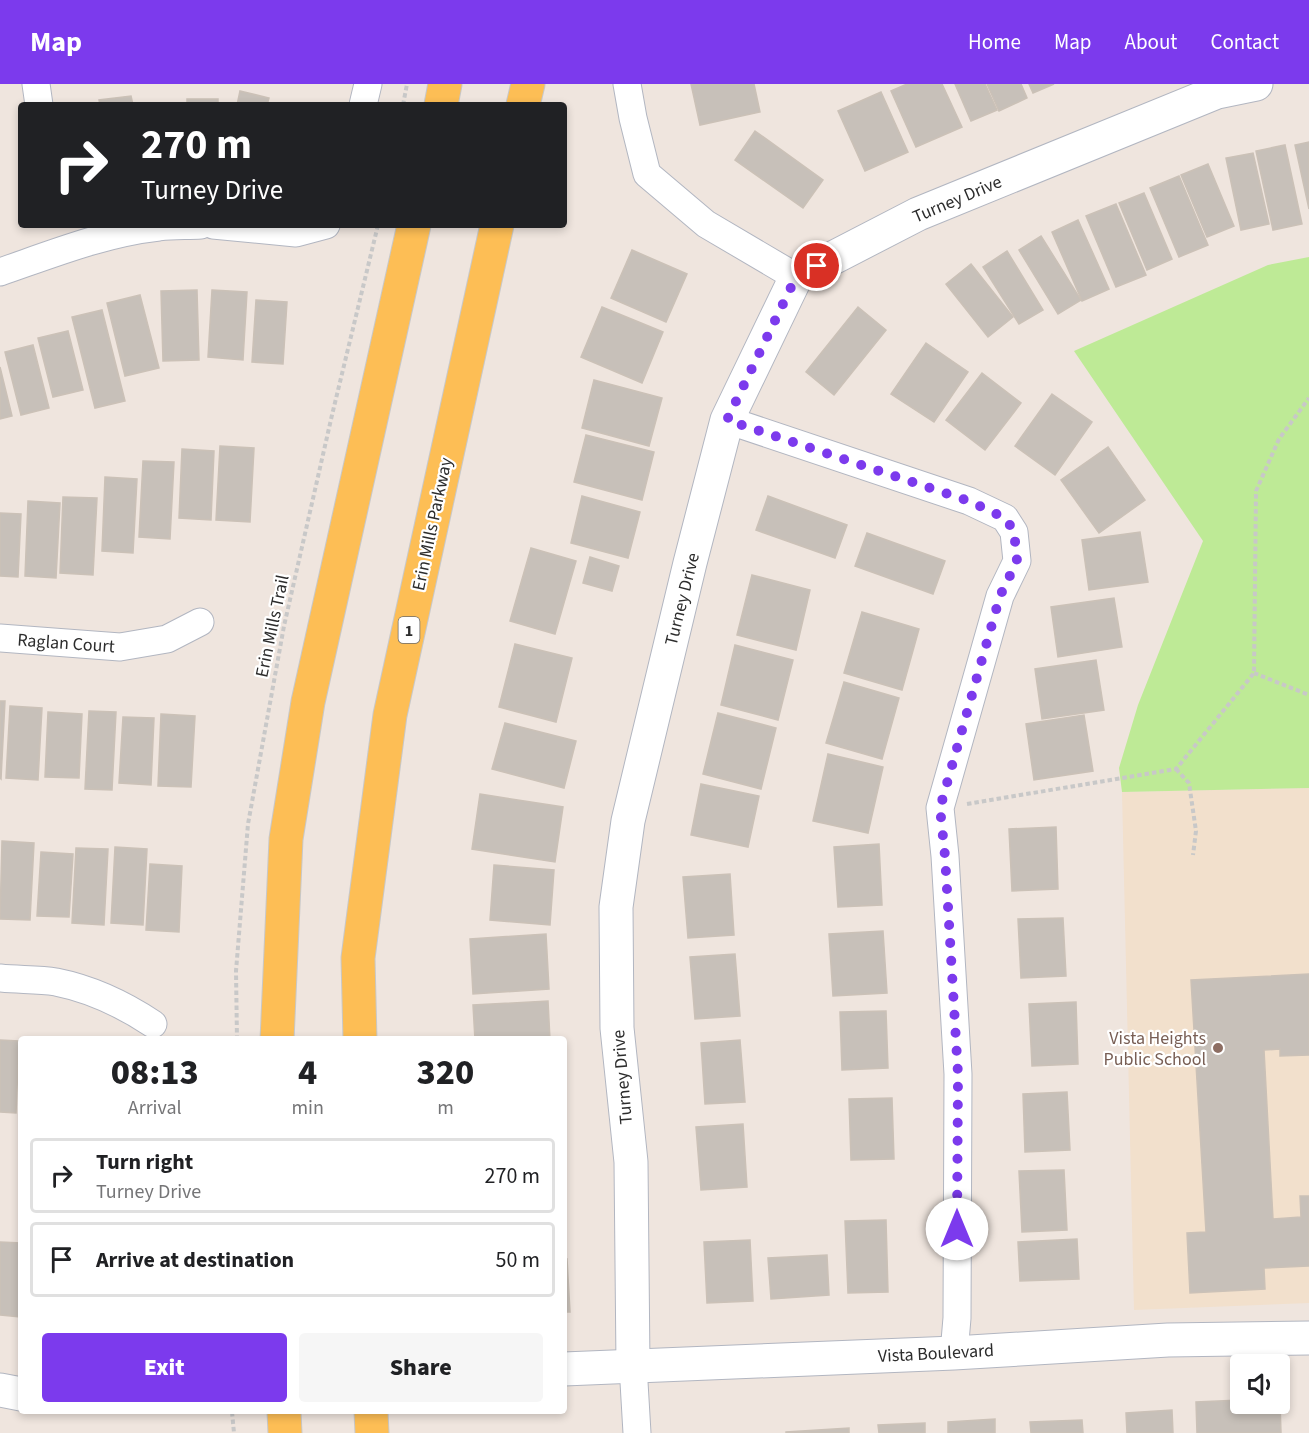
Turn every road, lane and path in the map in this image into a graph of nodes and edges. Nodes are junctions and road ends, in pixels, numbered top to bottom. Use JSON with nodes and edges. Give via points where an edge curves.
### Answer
{"nodes":[{"id":1,"x":36,"y":84,"type":"edge"},
{"id":2,"x":368,"y":84,"type":"edge"},
{"id":3,"x":407,"y":84,"type":"edge"},
{"id":4,"x":446,"y":84,"type":"edge"},
{"id":5,"x":528,"y":84,"type":"edge"},
{"id":6,"x":627,"y":84,"type":"edge"},
{"id":7,"x":1256,"y":84,"type":"edge"},
{"id":8,"x":39,"y":102,"type":"edge"},
{"id":9,"x":364,"y":102,"type":"edge"},
{"id":10,"x":404,"y":102,"type":"edge"},
{"id":11,"x":442,"y":102,"type":"edge"},
{"id":12,"x":524,"y":102,"type":"edge"},
{"id":13,"x":150,"y":228,"type":"edge"},
{"id":14,"x":244,"y":228,"type":"edge"},
{"id":15,"x":315,"y":228,"type":"edge"},
{"id":16,"x":377,"y":228,"type":"edge"},
{"id":17,"x":413,"y":228,"type":"edge"},
{"id":18,"x":496,"y":228,"type":"edge"},
{"id":19,"x":78,"y":235,"type":"edge"},
{"id":20,"x":0,"y":272,"type":"edge"},
{"id":21,"x":796,"y":277,"type":"junction"},
{"id":22,"x":1309,"y":398,"type":"edge"},
{"id":23,"x":727,"y":420,"type":"junction"},
{"id":24,"x":200,"y":622,"type":"dead end"},
{"id":25,"x":0,"y":638,"type":"edge"},
{"id":26,"x":1254,"y":673,"type":"junction"},
{"id":27,"x":1309,"y":695,"type":"edge"},
{"id":28,"x":1176,"y":769,"type":"junction"},
{"id":29,"x":940,"y":808,"type":"junction"},
{"id":30,"x":1193,"y":855,"type":"dead end"},
{"id":31,"x":0,"y":978,"type":"edge"},
{"id":32,"x":153,"y":1024,"type":"dead end"},
{"id":33,"x":237,"y":1036,"type":"edge"},
{"id":34,"x":278,"y":1036,"type":"edge"},
{"id":35,"x":360,"y":1036,"type":"edge"},
{"id":36,"x":1309,"y":1338,"type":"edge"},
{"id":37,"x":954,"y":1353,"type":"junction"},
{"id":38,"x":633,"y":1365,"type":"junction"},
{"id":39,"x":567,"y":1369,"type":"edge"},
{"id":40,"x":0,"y":1390,"type":"edge"},
{"id":41,"x":18,"y":1393,"type":"edge"},
{"id":42,"x":232,"y":1414,"type":"edge"},
{"id":43,"x":284,"y":1414,"type":"edge"},
{"id":44,"x":370,"y":1414,"type":"edge"},
{"id":45,"x":234,"y":1433,"type":"edge"},
{"id":46,"x":285,"y":1433,"type":"edge"},
{"id":47,"x":372,"y":1433,"type":"edge"},
{"id":48,"x":637,"y":1433,"type":"edge"}],
"edges":[{"from":1,"to":8,"type":"street"},
{"from":2,"to":9,"type":"street"},
{"from":3,"to":10,"type":"path"},
{"from":4,"to":11,"type":"main road"},
{"from":5,"to":12,"type":"main road"},
{"from":6,"to":21,"type":"street","via":[[647,174],[706,224]]},
{"from":7,"to":21,"type":"street","name":"Turney Drive","via":[[1217,92],[918,213]]},
{"from":13,"to":19,"type":"street"},
{"from":14,"to":15,"type":"street","via":[[297,233]]},
{"from":16,"to":33,"type":"path","name":"Erin Mills Trail","via":[[284,626],[248,824],[236,971]]},
{"from":17,"to":34,"type":"main road","via":[[308,702],[286,839]]},
{"from":18,"to":35,"type":"main road","name":"Erin Mills Parkway","number":"1","via":[[390,715],[358,958]]},
{"from":19,"to":20,"type":"street"},
{"from":21,"to":23,"type":"street","name":"Turney Drive"},
{"from":22,"to":26,"type":"path","via":[[1280,439],[1256,490]]},
{"from":23,"to":29,"type":"street","via":[[969,501],[1005,518],[1014,531],[1017,561],[1000,596]]},
{"from":23,"to":38,"type":"street","name":"Turney Drive","via":[[628,821],[616,907],[617,1028],[631,1162]]},
{"from":24,"to":25,"type":"street","name":"Raglan Court","via":[[166,639],[120,647]]},
{"from":26,"to":27,"type":"path"},
{"from":26,"to":28,"type":"path"},
{"from":28,"to":29,"type":"path"},
{"from":28,"to":30,"type":"path","via":[[1189,783],[1196,831]]},
{"from":29,"to":37,"type":"street","via":[[958,1074]]},
{"from":31,"to":32,"type":"street","via":[[55,982],[95,993]]},
{"from":36,"to":37,"type":"street","name":"Vista Boulevard","via":[[1168,1340]]},
{"from":37,"to":38,"type":"street","name":"Vista Boulevard"},
{"from":38,"to":39,"type":"street","name":"Vista Boulevard"},
{"from":38,"to":48,"type":"street","name":"Turney Drive"},
{"from":40,"to":41,"type":"street"},
{"from":42,"to":45,"type":"path"},
{"from":43,"to":46,"type":"main road"},
{"from":44,"to":47,"type":"main road"}]}
